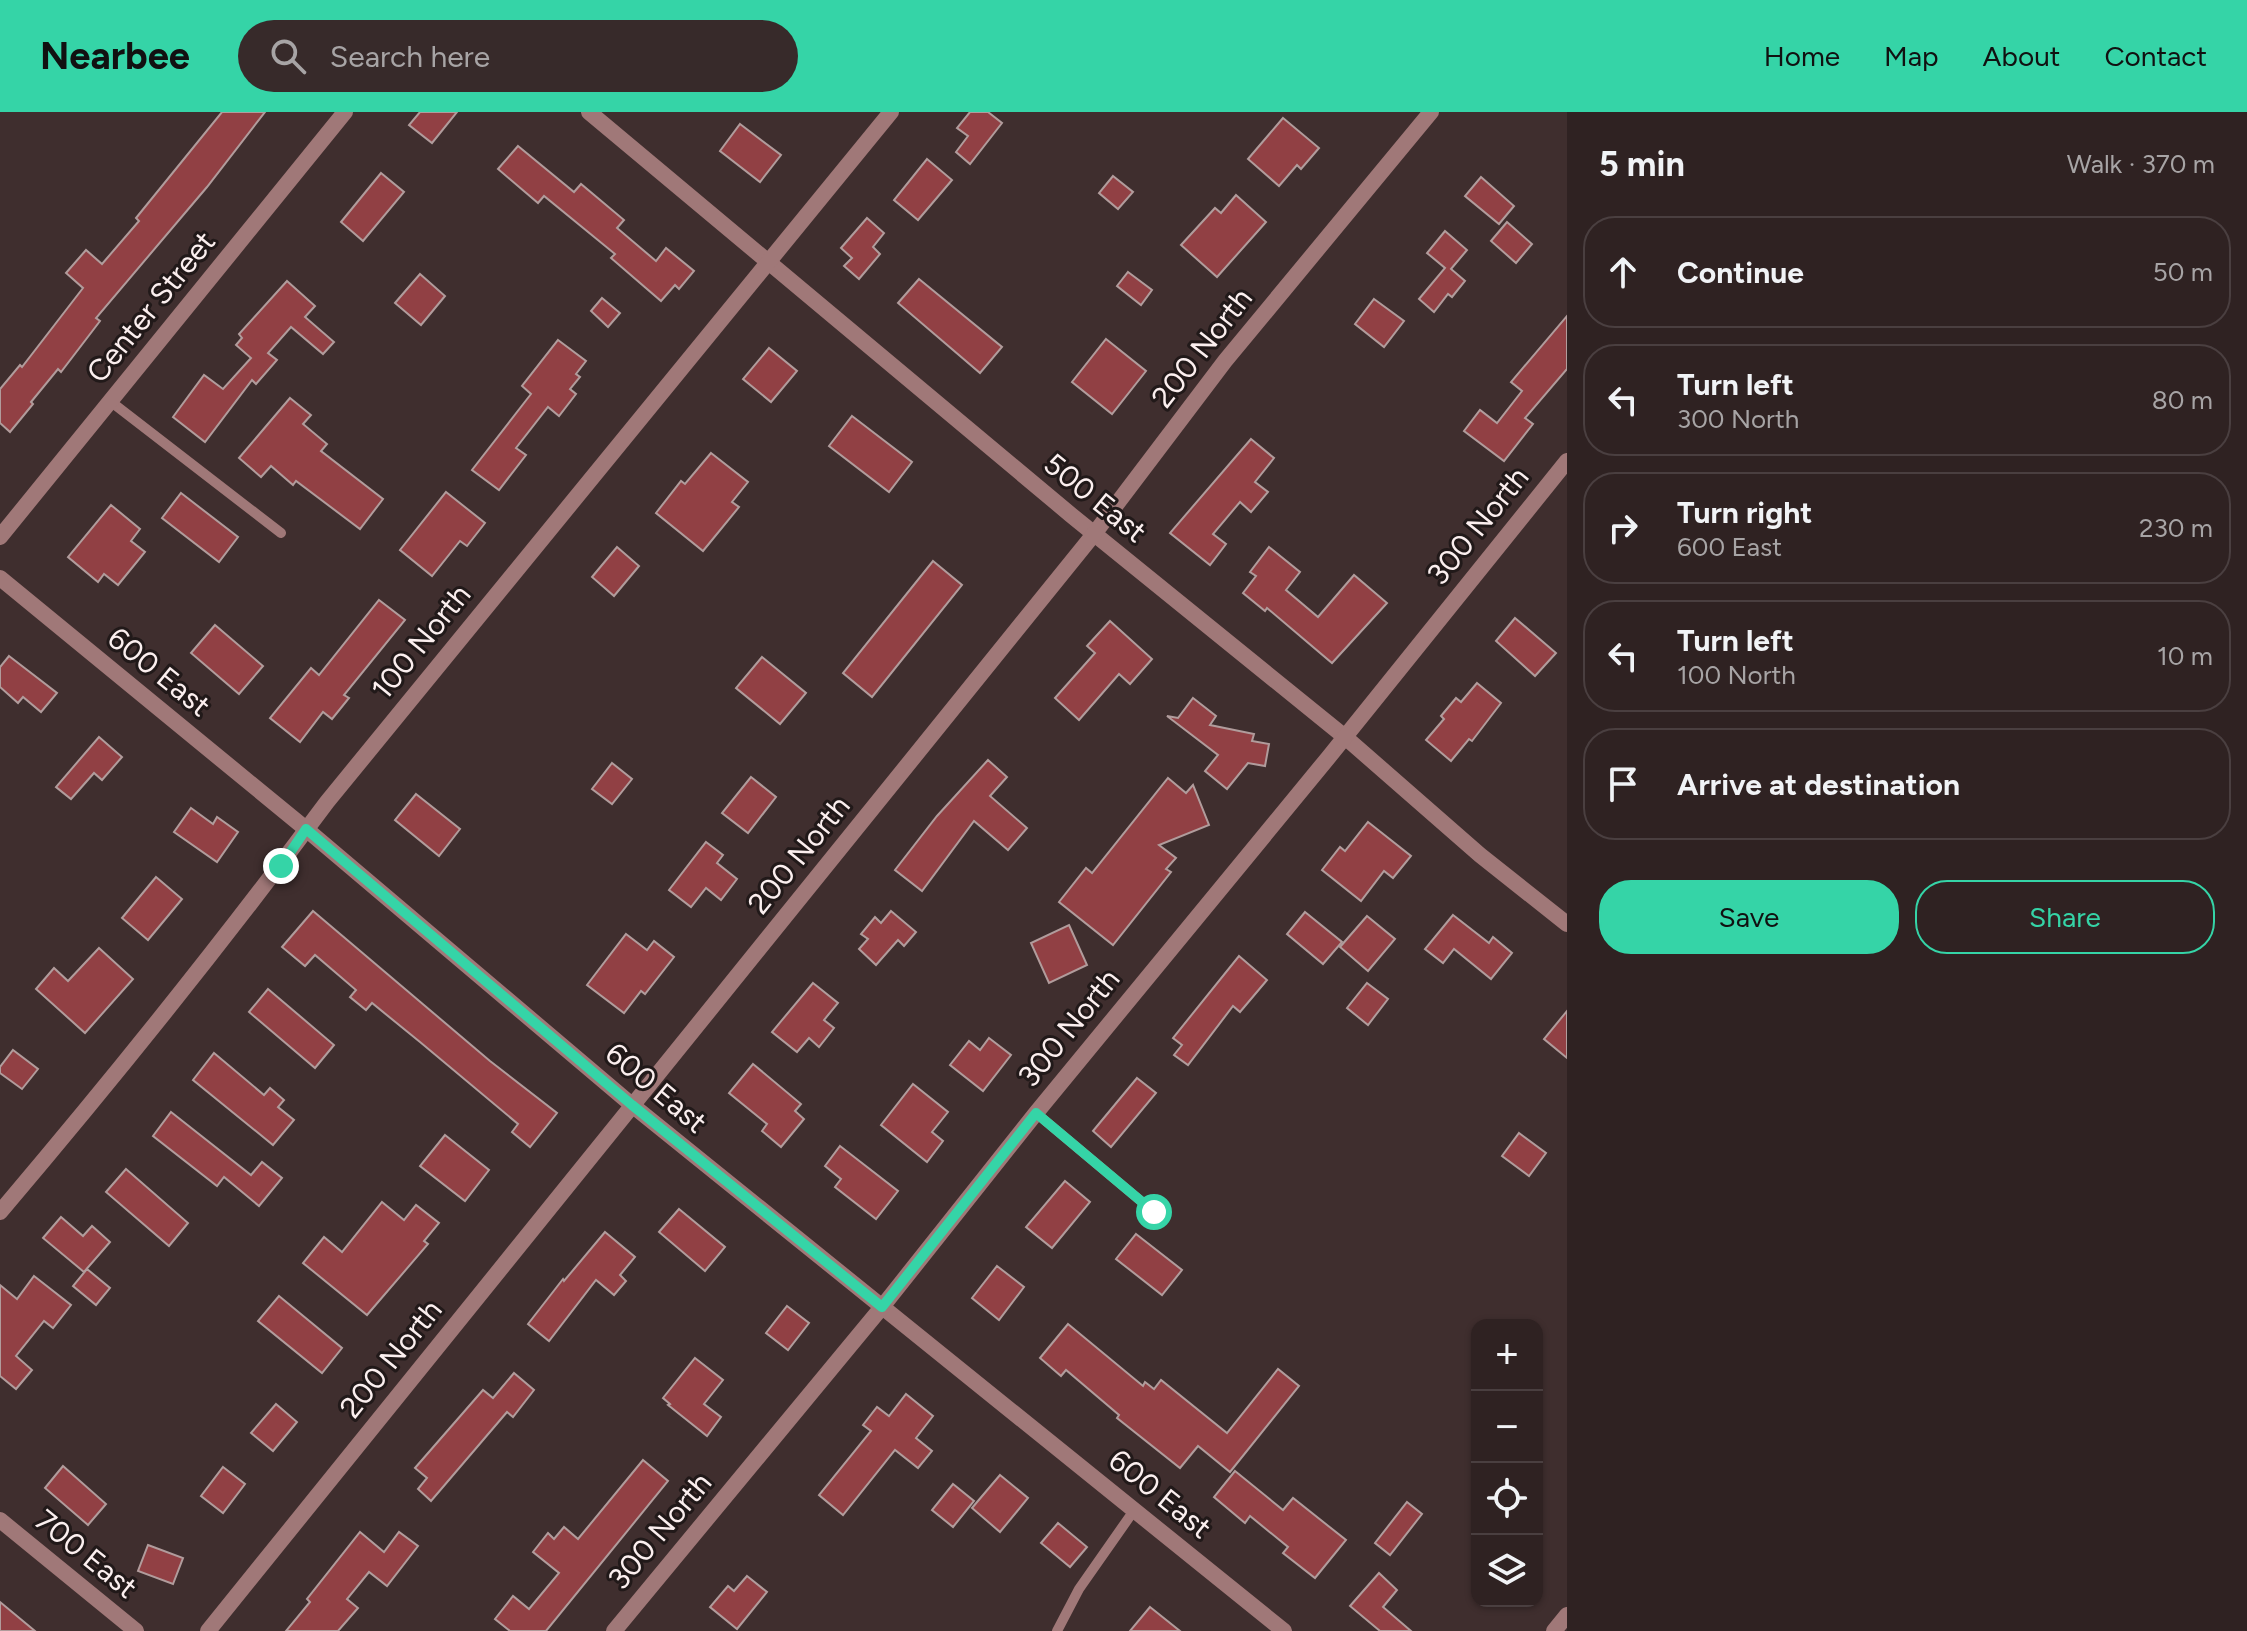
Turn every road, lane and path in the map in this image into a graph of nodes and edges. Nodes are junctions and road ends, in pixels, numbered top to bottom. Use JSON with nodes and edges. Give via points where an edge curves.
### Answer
{"nodes":[{"id":1,"x":345,"y":112,"type":"edge"},
{"id":2,"x":589,"y":112,"type":"edge"},
{"id":3,"x":891,"y":112,"type":"edge"},
{"id":4,"x":1431,"y":112,"type":"edge"},
{"id":5,"x":768,"y":262,"type":"junction"},
{"id":6,"x":110,"y":401,"type":"junction"},
{"id":7,"x":1567,"y":461,"type":"edge"},
{"id":8,"x":281,"y":533,"type":"dead end"},
{"id":9,"x":1094,"y":534,"type":"junction"},
{"id":10,"x":0,"y":537,"type":"edge"},
{"id":11,"x":0,"y":578,"type":"edge"},
{"id":12,"x":1345,"y":737,"type":"junction"},
{"id":13,"x":306,"y":829,"type":"junction"},
{"id":14,"x":1567,"y":924,"type":"edge"},
{"id":15,"x":632,"y":1105,"type":"junction"},
{"id":16,"x":1036,"y":1113,"type":"junction"},
{"id":17,"x":0,"y":1212,"type":"edge"},
{"id":18,"x":1154,"y":1212,"type":"dead end"},
{"id":19,"x":882,"y":1307,"type":"junction"},
{"id":20,"x":1135,"y":1509,"type":"junction"},
{"id":21,"x":0,"y":1520,"type":"edge"},
{"id":22,"x":1567,"y":1615,"type":"edge"},
{"id":23,"x":136,"y":1631,"type":"edge"},
{"id":24,"x":208,"y":1631,"type":"edge"},
{"id":25,"x":614,"y":1631,"type":"edge"},
{"id":26,"x":1057,"y":1631,"type":"edge"},
{"id":27,"x":1284,"y":1631,"type":"edge"},
{"id":28,"x":1554,"y":1631,"type":"edge"}],
"edges":[{"from":1,"to":6,"type":"street","name":"Center Street"},
{"from":2,"to":5,"type":"street","name":"500 East"},
{"from":3,"to":5,"type":"street","name":"100 North"},
{"from":4,"to":9,"type":"street","name":"200 North","via":[[1225,361]]},
{"from":5,"to":9,"type":"street","name":"500 East"},
{"from":5,"to":13,"type":"street","name":"100 North"},
{"from":6,"to":8,"type":"lane"},
{"from":6,"to":10,"type":"street","name":"Center Street"},
{"from":7,"to":12,"type":"street","name":"300 North"},
{"from":9,"to":12,"type":"street","name":"500 East"},
{"from":9,"to":15,"type":"street","name":"200 North"},
{"from":11,"to":13,"type":"street","name":"600 East"},
{"from":12,"to":14,"type":"street","name":"500 East"},
{"from":12,"to":16,"type":"street","name":"300 North"},
{"from":13,"to":15,"type":"street","name":"600 East"},
{"from":13,"to":17,"type":"street","name":"100 North"},
{"from":15,"to":19,"type":"street","name":"600 East"},
{"from":15,"to":24,"type":"street","name":"200 North"},
{"from":16,"to":18,"type":"lane"},
{"from":16,"to":19,"type":"street","name":"300 North"},
{"from":19,"to":20,"type":"street","name":"600 East"},
{"from":19,"to":25,"type":"street","name":"300 North"},
{"from":20,"to":26,"type":"lane","via":[[1079,1589]]},
{"from":20,"to":27,"type":"street","name":"600 East"},
{"from":21,"to":23,"type":"street","name":"700 East"},
{"from":22,"to":28,"type":"street"}]}
